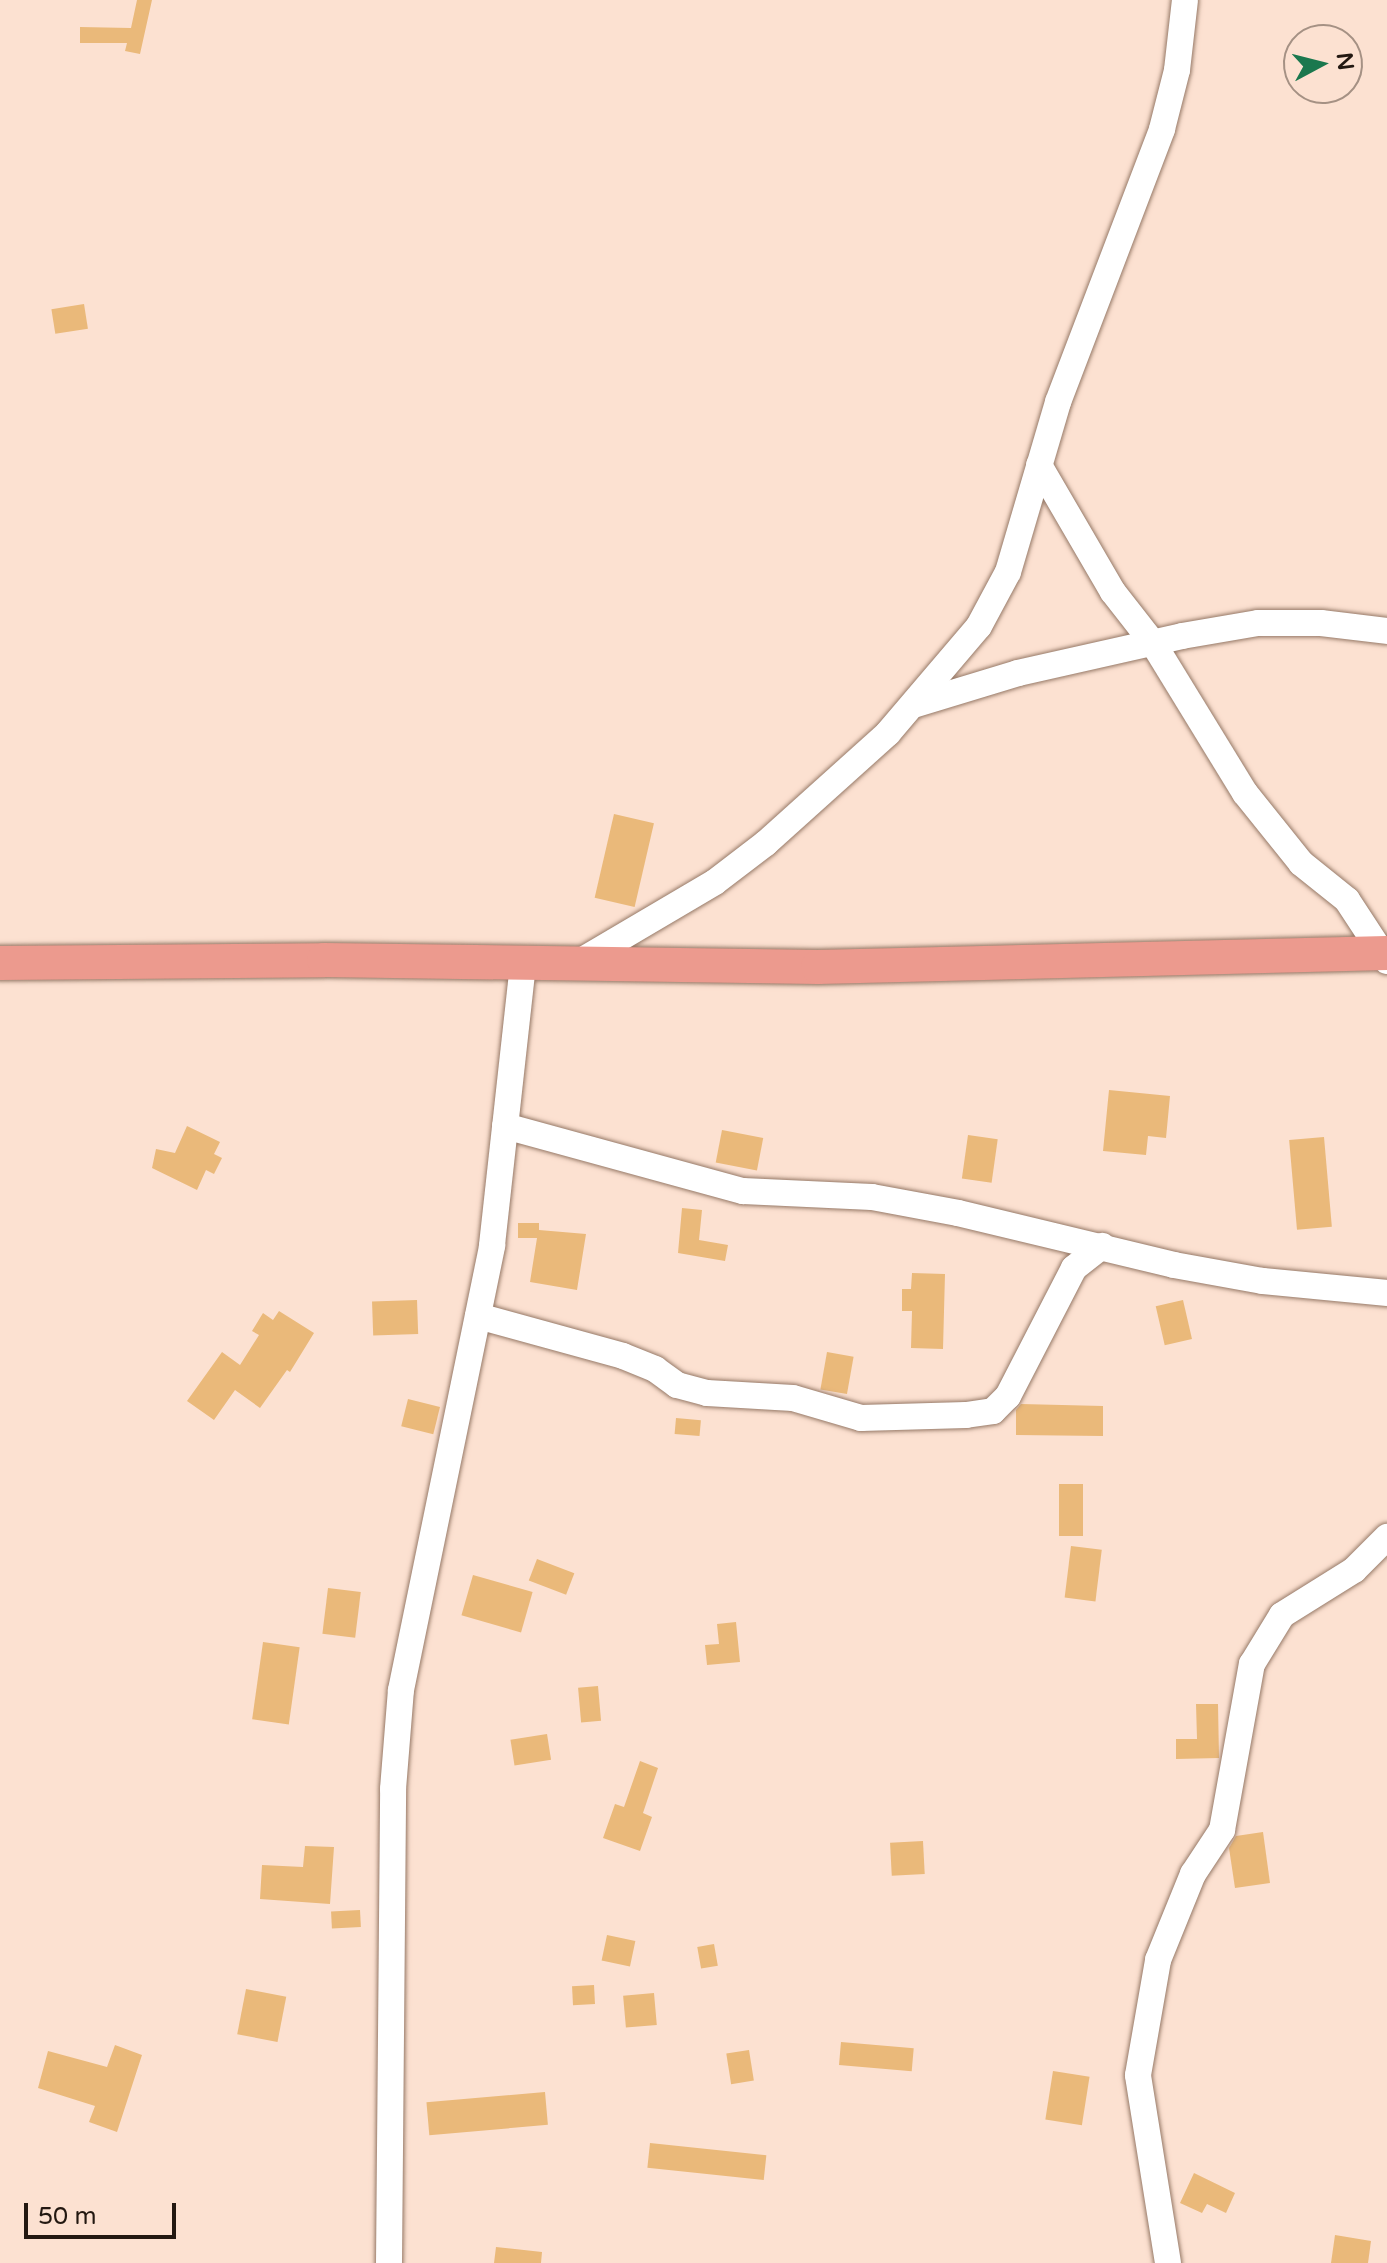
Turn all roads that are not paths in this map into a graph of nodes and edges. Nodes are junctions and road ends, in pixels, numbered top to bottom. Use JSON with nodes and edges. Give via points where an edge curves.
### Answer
{"nodes":[{"id":1,"x":1185,"y":0,"type":"edge"},
{"id":2,"x":1039,"y":465,"type":"junction"},
{"id":3,"x":1387,"y":631,"type":"edge"},
{"id":4,"x":1153,"y":643,"type":"junction"},
{"id":5,"x":913,"y":705,"type":"junction"},
{"id":6,"x":1386,"y":955,"type":"edge"},
{"id":7,"x":0,"y":963,"type":"edge"},
{"id":8,"x":523,"y":963,"type":"junction"},
{"id":9,"x":576,"y":964,"type":"junction"},
{"id":10,"x":505,"y":1126,"type":"junction"},
{"id":11,"x":1102,"y":1246,"type":"junction"},
{"id":12,"x":1387,"y":1293,"type":"edge"},
{"id":13,"x":478,"y":1316,"type":"junction"},
{"id":14,"x":1387,"y":1537,"type":"edge"},
{"id":15,"x":389,"y":2263,"type":"edge"},
{"id":16,"x":1168,"y":2263,"type":"edge"}],
"edges":[{"from":1,"to":2,"type":"street","via":[[1177,70],[1162,129]]},
{"from":2,"to":4,"type":"street","via":[[1113,592]]},
{"from":2,"to":5,"type":"street","via":[[1018,545],[994,601]]},
{"from":3,"to":4,"type":"street","via":[[1258,623]]},
{"from":4,"to":5,"type":"street","via":[[1018,673]]},
{"from":4,"to":6,"type":"street","via":[[1245,793],[1301,863],[1347,900]]},
{"from":5,"to":9,"type":"street","via":[[746,859]]},
{"from":6,"to":9,"type":"main road","via":[[818,967]]},
{"from":7,"to":8,"type":"main road"},
{"from":8,"to":9,"type":"main road"},
{"from":8,"to":10,"type":"street"},
{"from":10,"to":11,"type":"street","via":[[743,1191],[872,1197]]},
{"from":10,"to":13,"type":"street"},
{"from":11,"to":12,"type":"street","via":[[1263,1281]]},
{"from":11,"to":13,"type":"street","via":[[1074,1268],[1008,1396],[993,1411],[966,1415],[861,1418],[793,1398],[707,1393],[677,1385],[623,1356]]},
{"from":13,"to":15,"type":"street","via":[[401,1690],[393,1789]]},
{"from":14,"to":16,"type":"street","via":[[1354,1570],[1282,1615],[1252,1664],[1222,1830],[1193,1874],[1158,1960],[1138,2075]]}]}
